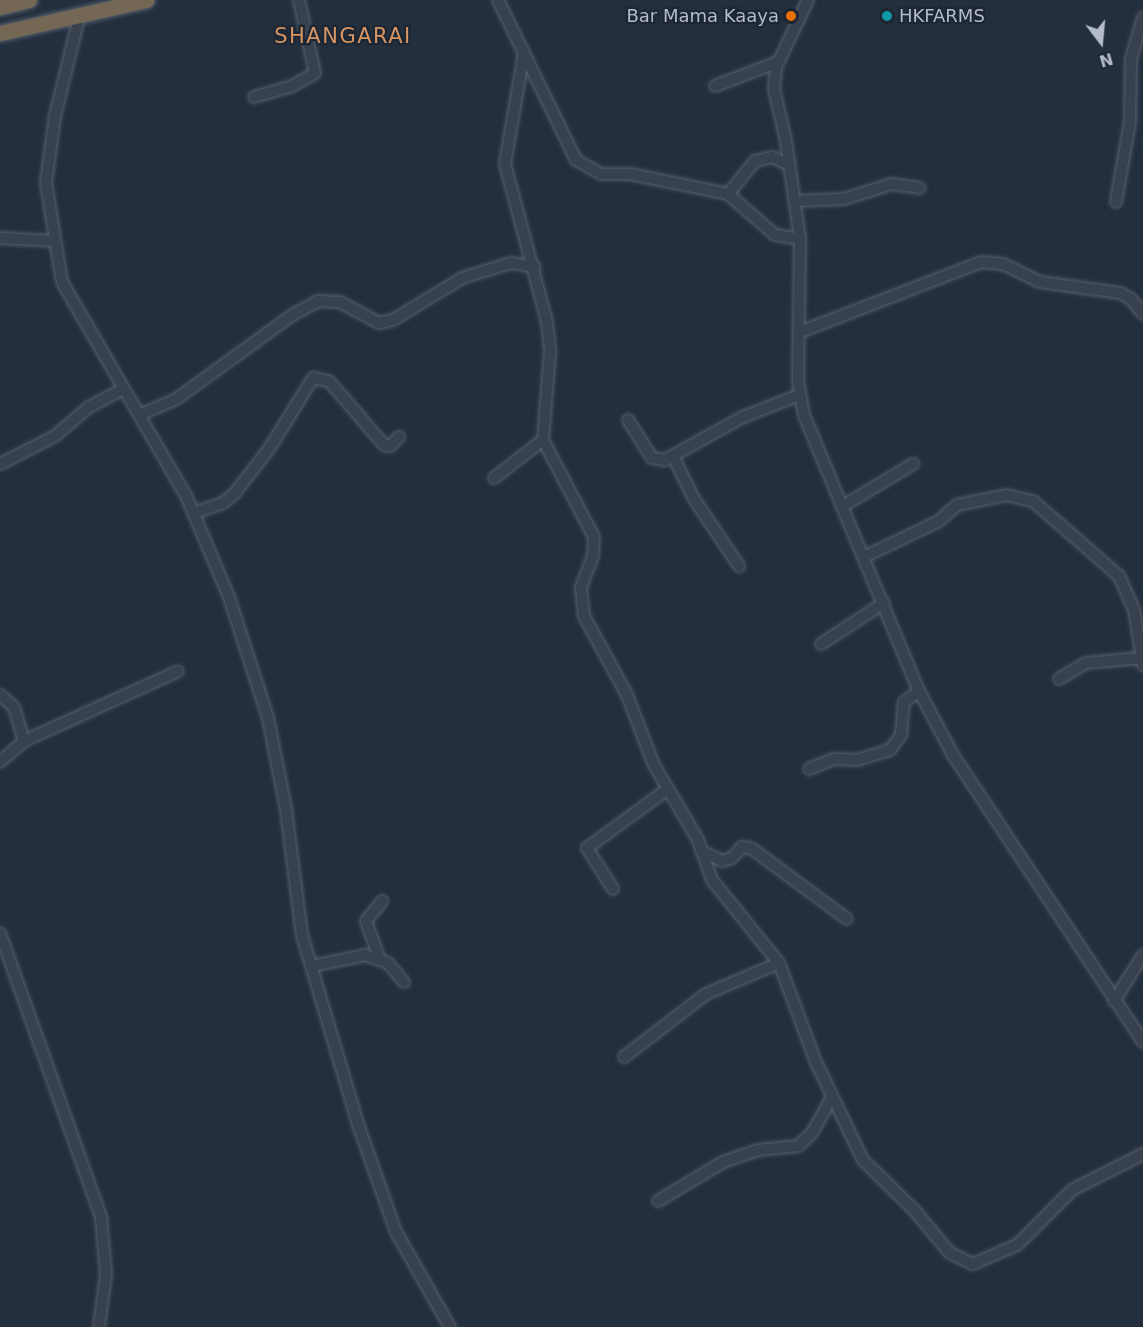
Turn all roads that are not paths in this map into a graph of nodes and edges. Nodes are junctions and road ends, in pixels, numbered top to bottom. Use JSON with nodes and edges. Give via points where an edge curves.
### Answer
{"nodes":[{"id":1,"x":146,"y":0,"type":"edge"},
{"id":2,"x":299,"y":0,"type":"edge"},
{"id":3,"x":498,"y":0,"type":"edge"},
{"id":4,"x":808,"y":0,"type":"edge"},
{"id":5,"x":80,"y":14,"type":"junction"},
{"id":6,"x":1143,"y":18,"type":"edge"},
{"id":7,"x":0,"y":33,"type":"edge"},
{"id":8,"x":524,"y":53,"type":"junction"},
{"id":9,"x":778,"y":62,"type":"junction"},
{"id":10,"x":716,"y":86,"type":"dead end"},
{"id":11,"x":254,"y":97,"type":"dead end"},
{"id":12,"x":789,"y":165,"type":"junction"},
{"id":13,"x":921,"y":188,"type":"dead end"},
{"id":14,"x":728,"y":194,"type":"junction"},
{"id":15,"x":795,"y":201,"type":"junction"},
{"id":16,"x":1116,"y":202,"type":"dead end"},
{"id":17,"x":0,"y":238,"type":"edge"},
{"id":18,"x":800,"y":239,"type":"junction"},
{"id":19,"x":52,"y":241,"type":"junction"},
{"id":20,"x":535,"y":267,"type":"junction"},
{"id":21,"x":1143,"y":314,"type":"edge"},
{"id":22,"x":800,"y":332,"type":"junction"},
{"id":23,"x":123,"y":389,"type":"junction"},
{"id":24,"x":799,"y":395,"type":"junction"},
{"id":25,"x":140,"y":415,"type":"junction"},
{"id":26,"x":628,"y":420,"type":"dead end"},
{"id":27,"x":399,"y":437,"type":"dead end"},
{"id":28,"x":543,"y":440,"type":"junction"},
{"id":29,"x":673,"y":456,"type":"junction"},
{"id":30,"x":0,"y":464,"type":"edge"},
{"id":31,"x":913,"y":464,"type":"dead end"},
{"id":32,"x":494,"y":478,"type":"dead end"},
{"id":33,"x":843,"y":506,"type":"junction"},
{"id":34,"x":194,"y":513,"type":"junction"},
{"id":35,"x":866,"y":556,"type":"junction"},
{"id":36,"x":740,"y":566,"type":"dead end"},
{"id":37,"x":884,"y":603,"type":"junction"},
{"id":38,"x":821,"y":644,"type":"dead end"},
{"id":39,"x":1142,"y":662,"type":"edge"},
{"id":40,"x":178,"y":671,"type":"dead end"},
{"id":41,"x":1059,"y":679,"type":"dead end"},
{"id":42,"x":919,"y":691,"type":"junction"},
{"id":43,"x":0,"y":695,"type":"edge"},
{"id":44,"x":24,"y":741,"type":"junction"},
{"id":45,"x":0,"y":762,"type":"edge"},
{"id":46,"x":809,"y":769,"type":"dead end"},
{"id":47,"x":668,"y":789,"type":"junction"},
{"id":48,"x":701,"y":851,"type":"junction"},
{"id":49,"x":612,"y":889,"type":"dead end"},
{"id":50,"x":382,"y":900,"type":"dead end"},
{"id":51,"x":847,"y":919,"type":"dead end"},
{"id":52,"x":0,"y":933,"type":"edge"},
{"id":53,"x":1143,"y":955,"type":"edge"},
{"id":54,"x":379,"y":957,"type":"junction"},
{"id":55,"x":779,"y":963,"type":"junction"},
{"id":56,"x":312,"y":966,"type":"junction"},
{"id":57,"x":404,"y":982,"type":"dead end"},
{"id":58,"x":1114,"y":1001,"type":"junction"},
{"id":59,"x":1143,"y":1042,"type":"edge"},
{"id":60,"x":624,"y":1057,"type":"dead end"},
{"id":61,"x":832,"y":1097,"type":"junction"},
{"id":62,"x":1143,"y":1154,"type":"edge"},
{"id":63,"x":658,"y":1201,"type":"dead end"},
{"id":64,"x":99,"y":1327,"type":"edge"},
{"id":65,"x":450,"y":1327,"type":"edge"}],
"edges":[{"from":1,"to":5,"type":"highway"},
{"from":2,"to":11,"type":"street","via":[[315,73],[292,86]]},
{"from":3,"to":8,"type":"street"},
{"from":4,"to":9,"type":"street"},
{"from":5,"to":7,"type":"highway"},
{"from":5,"to":19,"type":"street","via":[[46,183]]},
{"from":6,"to":16,"type":"street","via":[[1131,59],[1130,122]]},
{"from":8,"to":14,"type":"street","via":[[576,160],[601,174],[630,174]]},
{"from":8,"to":20,"type":"street","via":[[505,157]]},
{"from":9,"to":10,"type":"street"},
{"from":9,"to":12,"type":"street","via":[[774,89]]},
{"from":12,"to":14,"type":"street","via":[[771,157],[755,161]]},
{"from":12,"to":15,"type":"street"},
{"from":13,"to":15,"type":"street","via":[[892,184],[844,199]]},
{"from":14,"to":18,"type":"street","via":[[775,235]]},
{"from":15,"to":18,"type":"street"},
{"from":17,"to":19,"type":"street"},
{"from":18,"to":22,"type":"street"},
{"from":19,"to":23,"type":"street","via":[[72,304]]},
{"from":20,"to":25,"type":"street","via":[[518,262],[462,278],[393,320],[379,323],[340,302],[318,301],[175,400]]},
{"from":20,"to":28,"type":"street","via":[[549,338]]},
{"from":21,"to":22,"type":"street","via":[[1120,293],[1040,282],[1003,264],[981,262]]},
{"from":22,"to":24,"type":"street"},
{"from":23,"to":25,"type":"street"},
{"from":23,"to":30,"type":"street","via":[[89,407],[55,436]]},
{"from":24,"to":29,"type":"street","via":[[743,417]]},
{"from":24,"to":33,"type":"street","via":[[814,441]]},
{"from":25,"to":34,"type":"street"},
{"from":26,"to":29,"type":"street","via":[[651,458],[665,460]]},
{"from":27,"to":34,"type":"street","via":[[390,446],[384,446],[335,386],[317,377],[234,494],[224,503]]},
{"from":28,"to":32,"type":"street"},
{"from":28,"to":47,"type":"street","via":[[594,537],[593,556],[580,588],[584,616],[627,695]]},
{"from":29,"to":36,"type":"street","via":[[694,499]]},
{"from":31,"to":33,"type":"street"},
{"from":33,"to":35,"type":"street"},
{"from":34,"to":56,"type":"street","via":[[229,597],[268,718],[286,809],[298,917]]},
{"from":35,"to":37,"type":"street"},
{"from":35,"to":39,"type":"street","via":[[939,521],[957,505],[1006,495],[1034,501],[1119,576],[1134,609]]},
{"from":37,"to":38,"type":"street"},
{"from":37,"to":42,"type":"street"},
{"from":39,"to":41,"type":"street","via":[[1086,663]]},
{"from":40,"to":44,"type":"street"},
{"from":42,"to":46,"type":"street","via":[[904,702],[902,735],[890,750],[857,760],[834,759]]},
{"from":42,"to":58,"type":"street","via":[[953,755]]},
{"from":43,"to":44,"type":"street","via":[[14,707]]},
{"from":44,"to":45,"type":"street"},
{"from":47,"to":48,"type":"street"},
{"from":47,"to":49,"type":"street","via":[[587,848]]},
{"from":48,"to":51,"type":"street","via":[[722,861],[732,858],[742,847],[751,848]]},
{"from":48,"to":55,"type":"street","via":[[718,889]]},
{"from":50,"to":54,"type":"street","via":[[366,921]]},
{"from":52,"to":64,"type":"street","via":[[101,1217],[106,1274]]},
{"from":53,"to":58,"type":"street"},
{"from":54,"to":56,"type":"street","via":[[349,956]]},
{"from":54,"to":57,"type":"street"},
{"from":55,"to":60,"type":"street","via":[[706,994]]},
{"from":55,"to":61,"type":"street"},
{"from":56,"to":65,"type":"street","via":[[376,1183],[406,1252]]},
{"from":58,"to":59,"type":"street"},
{"from":61,"to":62,"type":"street","via":[[870,1169],[914,1210],[950,1253],[968,1263],[992,1259],[1017,1245],[1071,1190]]},
{"from":61,"to":63,"type":"street","via":[[812,1133],[798,1146],[758,1150],[723,1162]]}]}
